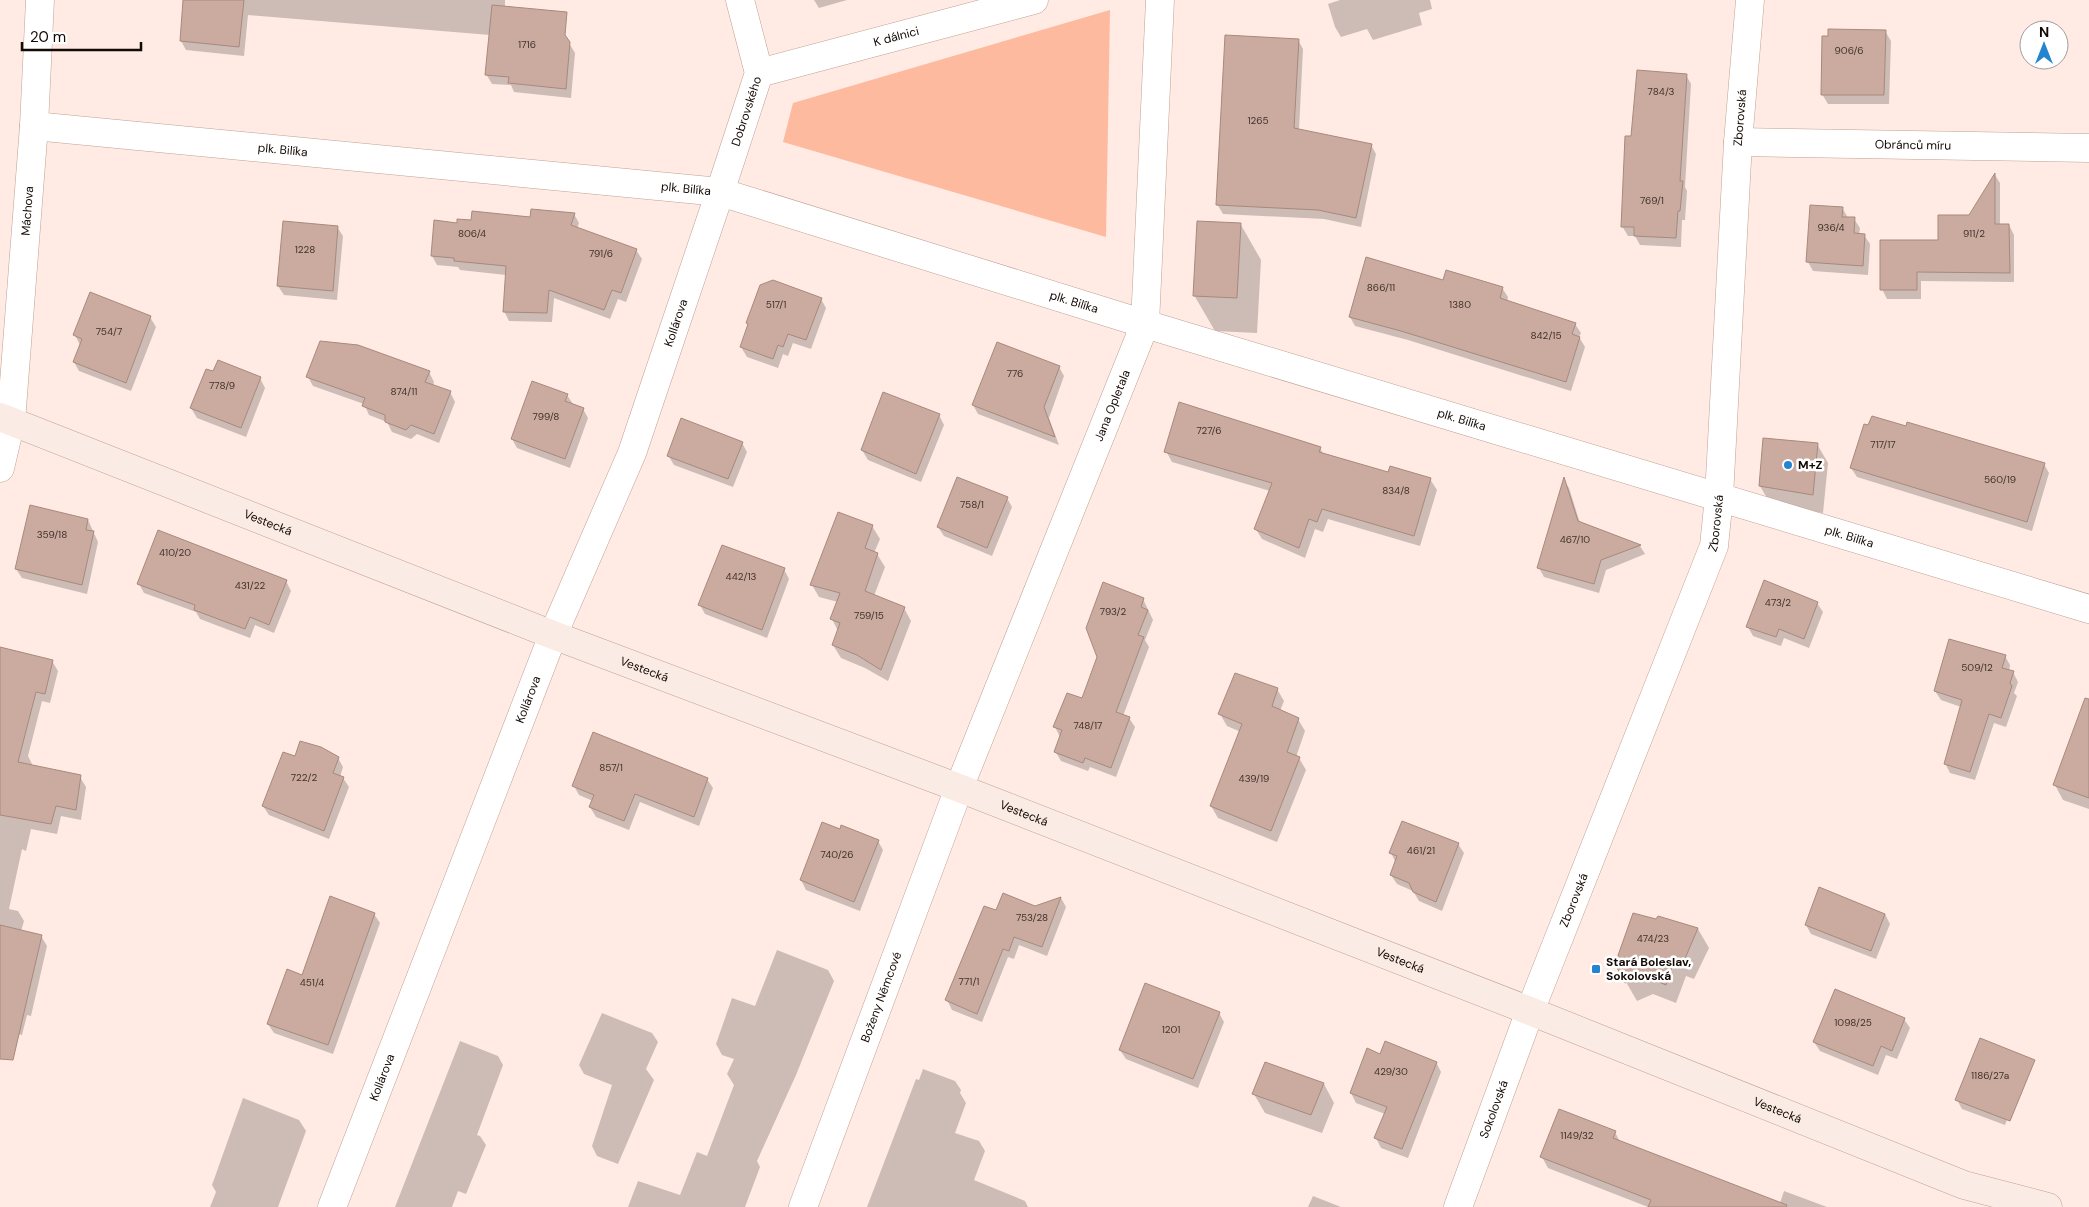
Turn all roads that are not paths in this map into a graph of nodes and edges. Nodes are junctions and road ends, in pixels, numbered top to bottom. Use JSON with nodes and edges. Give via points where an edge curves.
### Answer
{"nodes":[{"id":1,"x":40,"y":0,"type":"edge"},
{"id":2,"x":740,"y":0,"type":"edge"},
{"id":3,"x":1034,"y":0,"type":"edge"},
{"id":4,"x":1160,"y":0,"type":"edge"},
{"id":5,"x":1750,"y":0,"type":"edge"},
{"id":6,"x":759,"y":73,"type":"junction"},
{"id":7,"x":34,"y":126,"type":"junction"},
{"id":8,"x":1738,"y":142,"type":"junction"},
{"id":9,"x":2089,"y":148,"type":"edge"},
{"id":10,"x":720,"y":192,"type":"junction"},
{"id":11,"x":1145,"y":324,"type":"junction"},
{"id":12,"x":6,"y":419,"type":"edge"},
{"id":13,"x":0,"y":468,"type":"edge"},
{"id":14,"x":1719,"y":497,"type":"junction"},
{"id":15,"x":2089,"y":610,"type":"edge"},
{"id":16,"x":553,"y":635,"type":"junction"},
{"id":17,"x":959,"y":788,"type":"junction"},
{"id":18,"x":1530,"y":1011,"type":"junction"},
{"id":19,"x":332,"y":1207,"type":"edge"},
{"id":20,"x":803,"y":1207,"type":"edge"},
{"id":21,"x":1458,"y":1207,"type":"edge"},
{"id":22,"x":2048,"y":1207,"type":"edge"}],
"edges":[{"from":1,"to":7,"type":"street","name":"Máchova"},
{"from":2,"to":6,"type":"street","name":"Dobrovského"},
{"from":3,"to":6,"type":"street","name":"K dálnici"},
{"from":4,"to":11,"type":"street","name":"Jana Opletala"},
{"from":5,"to":8,"type":"street","name":"Zborovská"},
{"from":6,"to":10,"type":"street","name":"Dobrovského"},
{"from":7,"to":10,"type":"street","name":"plk. Bilíka"},
{"from":7,"to":12,"type":"street","name":"Máchova"},
{"from":8,"to":9,"type":"street","name":"Obránců míru"},
{"from":8,"to":14,"type":"street","name":"Zborovská"},
{"from":10,"to":11,"type":"street","name":"plk. Bilíka"},
{"from":10,"to":16,"type":"street","name":"Kollárova","via":[[632,453]]},
{"from":11,"to":14,"type":"street","name":"plk. Bilíka"},
{"from":11,"to":17,"type":"street","name":"Jana Opletala"},
{"from":12,"to":13,"type":"street","name":"Máchova"},
{"from":12,"to":16,"type":"street","name":"Vestecká"},
{"from":14,"to":15,"type":"street","name":"plk. Bilíka"},
{"from":14,"to":18,"type":"street","name":"Zborovská","via":[[1714,546]]},
{"from":16,"to":17,"type":"street","name":"Vestecká"},
{"from":16,"to":19,"type":"street","name":"Kollárova"},
{"from":17,"to":18,"type":"street","name":"Vestecká"},
{"from":17,"to":20,"type":"street","name":"Boženy Němcové"},
{"from":18,"to":21,"type":"street","name":"Sokolovská"},
{"from":18,"to":22,"type":"street","name":"Vestecká","via":[[1964,1185]]}]}
